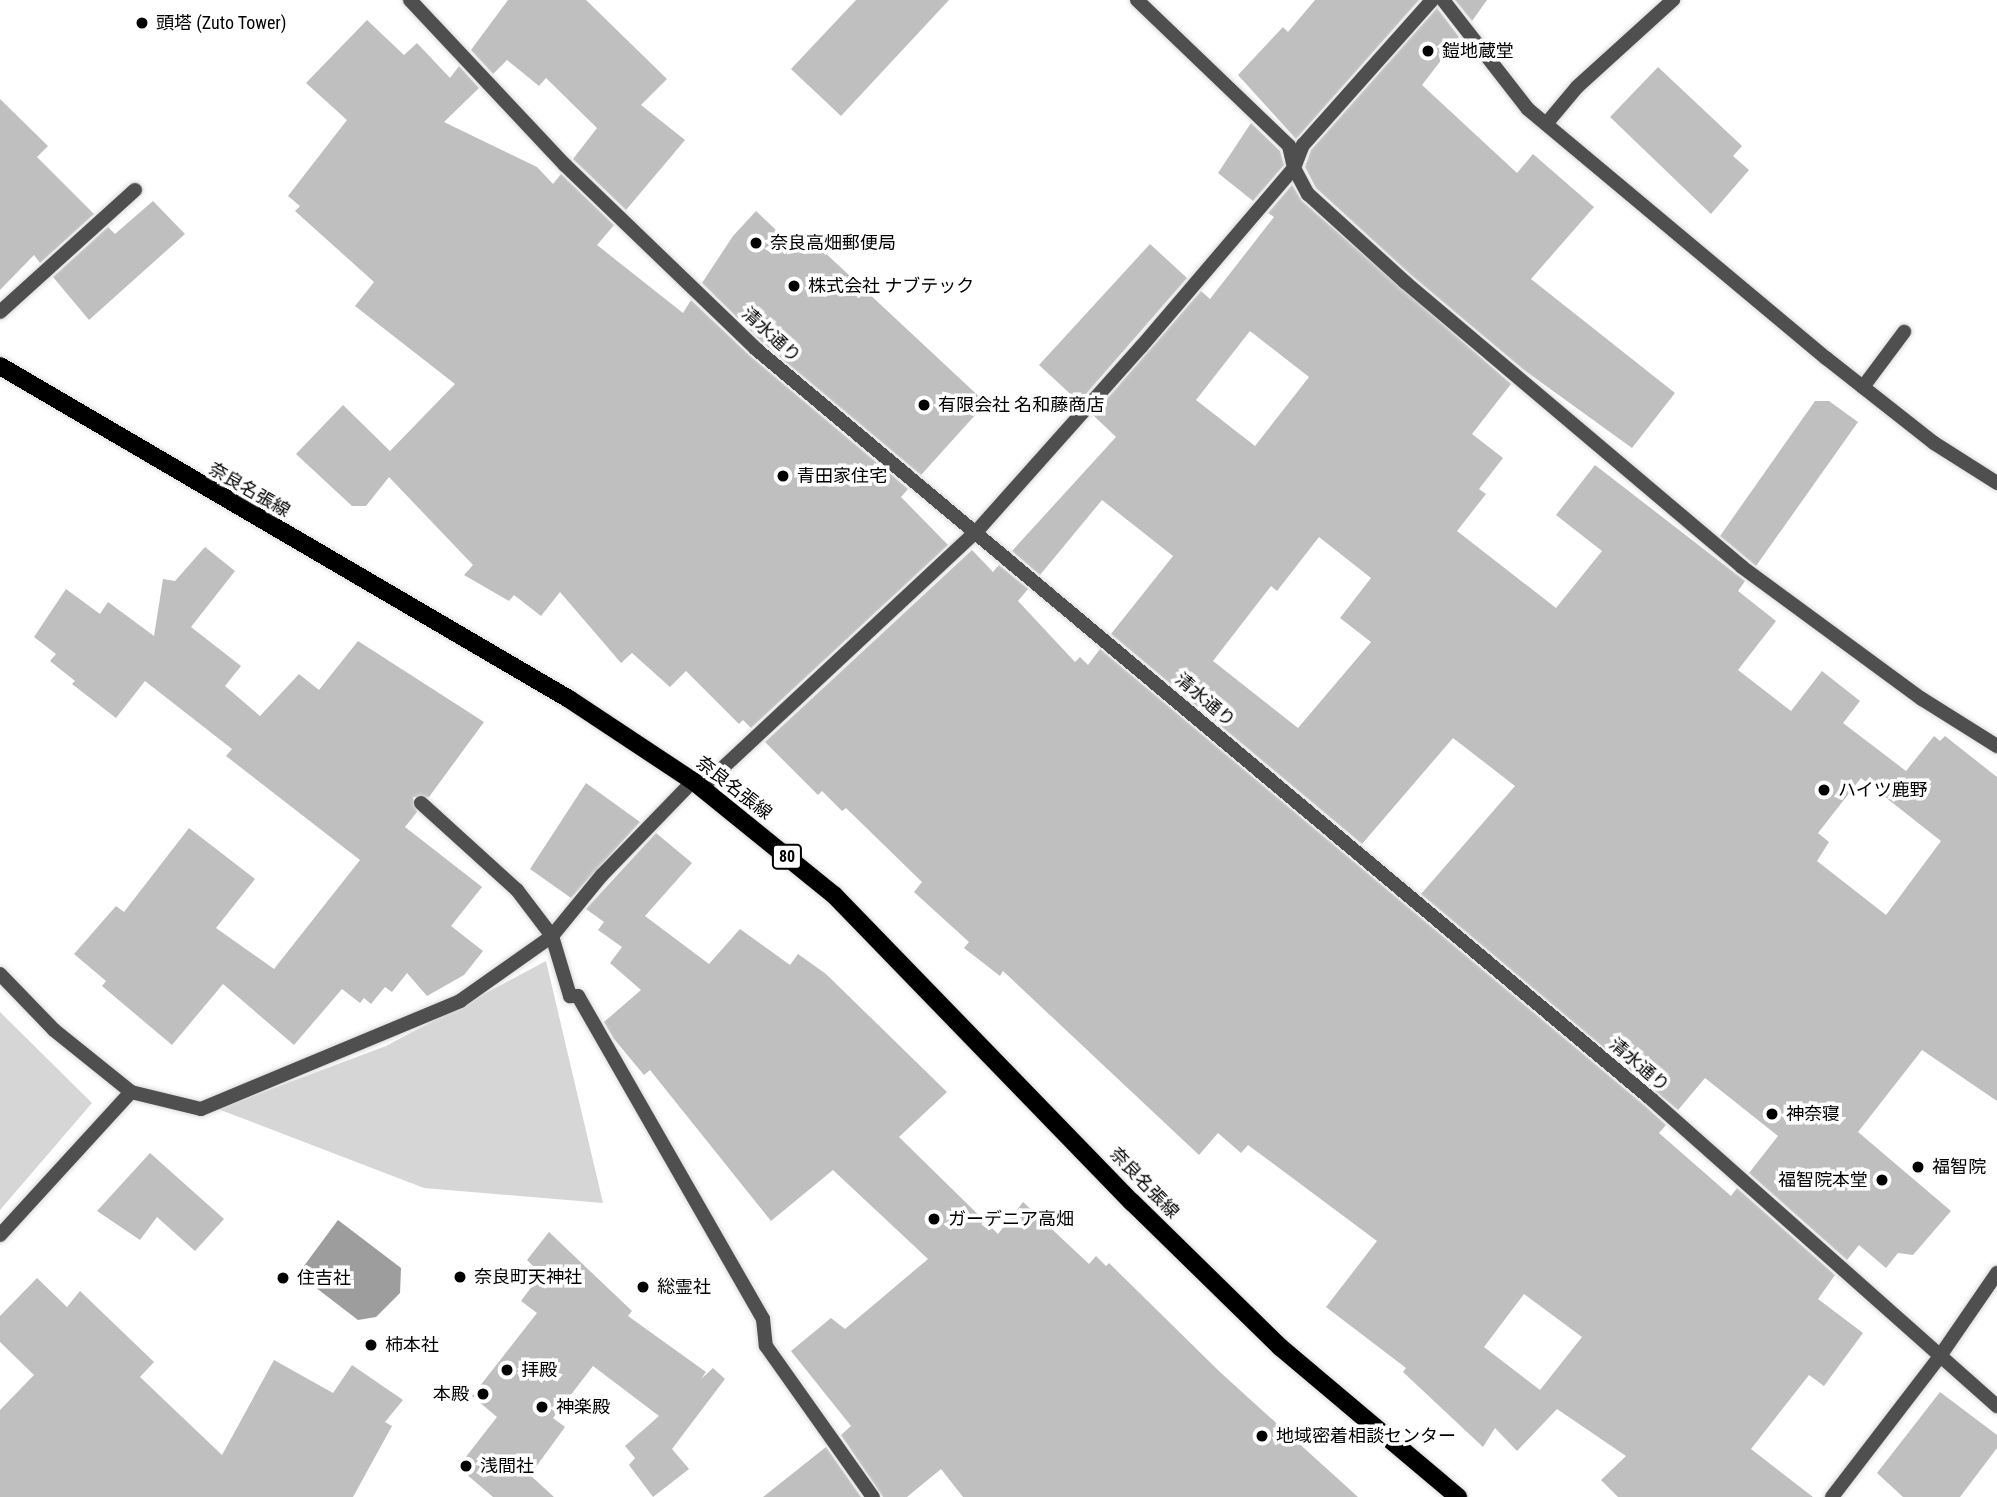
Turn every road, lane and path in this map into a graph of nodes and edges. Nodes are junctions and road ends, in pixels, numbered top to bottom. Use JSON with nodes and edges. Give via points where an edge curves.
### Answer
{"nodes":[{"id":1,"x":410,"y":0,"type":"edge"},
{"id":2,"x":1137,"y":0,"type":"edge"},
{"id":3,"x":1432,"y":0,"type":"edge"},
{"id":4,"x":1443,"y":0,"type":"edge"},
{"id":5,"x":1673,"y":0,"type":"edge"},
{"id":6,"x":1546,"y":124,"type":"junction"},
{"id":7,"x":1294,"y":168,"type":"junction"},
{"id":8,"x":135,"y":190,"type":"dead end"},
{"id":9,"x":0,"y":312,"type":"edge"},
{"id":10,"x":1904,"y":332,"type":"dead end"},
{"id":11,"x":0,"y":366,"type":"edge"},
{"id":12,"x":1863,"y":387,"type":"junction"},
{"id":13,"x":1997,"y":484,"type":"edge"},
{"id":14,"x":976,"y":532,"type":"junction"},
{"id":15,"x":1997,"y":746,"type":"edge"},
{"id":16,"x":697,"y":785,"type":"junction"},
{"id":17,"x":421,"y":803,"type":"dead end"},
{"id":18,"x":552,"y":936,"type":"junction"},
{"id":19,"x":0,"y":974,"type":"edge"},
{"id":20,"x":131,"y":1092,"type":"junction"},
{"id":21,"x":0,"y":1236,"type":"edge"},
{"id":22,"x":1997,"y":1273,"type":"edge"},
{"id":23,"x":1940,"y":1356,"type":"junction"},
{"id":24,"x":1997,"y":1406,"type":"edge"},
{"id":25,"x":873,"y":1497,"type":"edge"},
{"id":26,"x":1458,"y":1497,"type":"edge"},
{"id":27,"x":1832,"y":1497,"type":"edge"}],
"edges":[{"from":1,"to":14,"type":"street","name":"清水通り","via":[[565,164],[756,349]]},
{"from":2,"to":7,"type":"street","via":[[1289,146]]},
{"from":3,"to":7,"type":"street","via":[[1303,145]]},
{"from":4,"to":6,"type":"street","via":[[1528,110]]},
{"from":5,"to":6,"type":"street","via":[[1577,87]]},
{"from":6,"to":12,"type":"street"},
{"from":7,"to":14,"type":"street"},
{"from":7,"to":15,"type":"street","via":[[1308,194],[1405,282],[1742,567],[1923,699]]},
{"from":8,"to":9,"type":"street"},
{"from":10,"to":12,"type":"street"},
{"from":11,"to":16,"type":"main road","name":"奈良名張線","number":"80","via":[[569,699]]},
{"from":12,"to":13,"type":"street","via":[[1934,443]]},
{"from":14,"to":16,"type":"street"},
{"from":14,"to":23,"type":"street","name":"清水通り","via":[[1651,1099]]},
{"from":16,"to":18,"type":"street","via":[[602,875]]},
{"from":16,"to":26,"type":"main road","name":"奈良名張線","number":"80","via":[[834,895],[1280,1348]]},
{"from":17,"to":18,"type":"street","via":[[517,890]]},
{"from":18,"to":20,"type":"street","via":[[460,1001],[201,1110]]},
{"from":18,"to":25,"type":"street","via":[[570,996],[578,996],[763,1318],[766,1346]]},
{"from":19,"to":20,"type":"street","via":[[54,1030]]},
{"from":20,"to":21,"type":"street"},
{"from":22,"to":23,"type":"street"},
{"from":23,"to":24,"type":"street","name":"清水通り"},
{"from":23,"to":27,"type":"street"}]}
